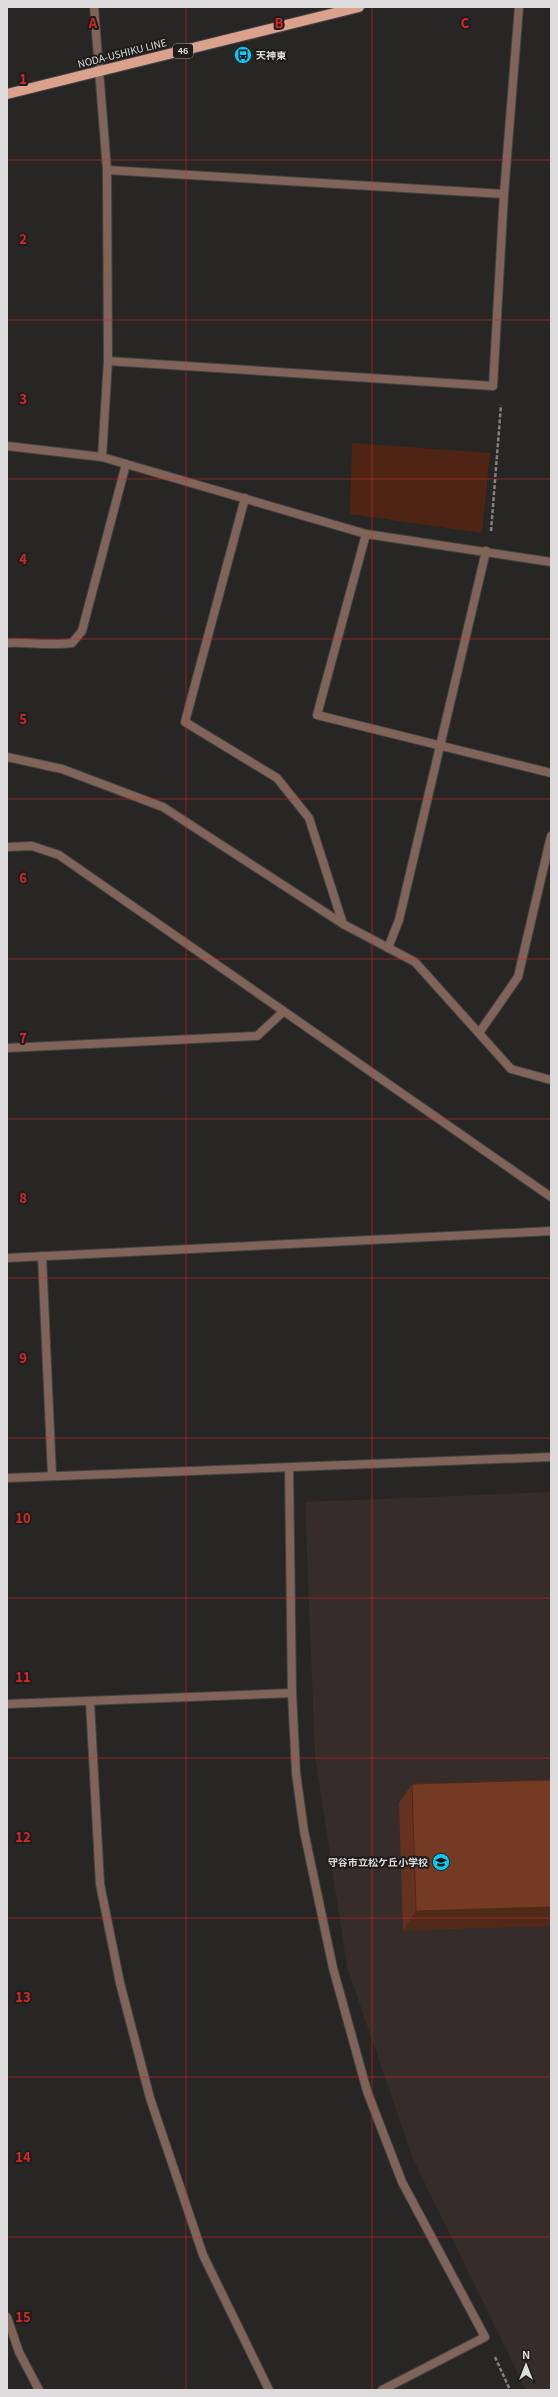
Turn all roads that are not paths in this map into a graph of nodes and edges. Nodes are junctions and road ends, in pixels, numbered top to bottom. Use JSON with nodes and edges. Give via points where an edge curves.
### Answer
{"nodes":[{"id":1,"x":94,"y":7,"type":"edge"},
{"id":2,"x":359,"y":7,"type":"edge"},
{"id":3,"x":519,"y":7,"type":"edge"},
{"id":4,"x":100,"y":71,"type":"junction"},
{"id":5,"x":7,"y":94,"type":"edge"},
{"id":6,"x":107,"y":170,"type":"junction"},
{"id":7,"x":504,"y":194,"type":"junction"},
{"id":8,"x":108,"y":361,"type":"junction"},
{"id":9,"x":7,"y":446,"type":"edge"},
{"id":10,"x":102,"y":457,"type":"junction"},
{"id":11,"x":126,"y":464,"type":"junction"},
{"id":12,"x":245,"y":498,"type":"junction"},
{"id":13,"x":366,"y":534,"type":"junction"},
{"id":14,"x":486,"y":551,"type":"junction"},
{"id":15,"x":551,"y":562,"type":"edge"},
{"id":16,"x":7,"y":643,"type":"edge"},
{"id":17,"x":441,"y":746,"type":"junction"},
{"id":18,"x":7,"y":757,"type":"edge"},
{"id":19,"x":551,"y":773,"type":"edge"},
{"id":20,"x":551,"y":836,"type":"edge"},
{"id":21,"x":7,"y":847,"type":"edge"},
{"id":22,"x":344,"y":924,"type":"junction"},
{"id":23,"x":388,"y":948,"type":"junction"},
{"id":24,"x":283,"y":1012,"type":"junction"},
{"id":25,"x":478,"y":1033,"type":"junction"},
{"id":26,"x":7,"y":1048,"type":"edge"},
{"id":27,"x":551,"y":1080,"type":"edge"},
{"id":28,"x":551,"y":1197,"type":"edge"},
{"id":29,"x":551,"y":1231,"type":"edge"},
{"id":30,"x":42,"y":1256,"type":"junction"},
{"id":31,"x":7,"y":1258,"type":"edge"},
{"id":32,"x":551,"y":1457,"type":"edge"},
{"id":33,"x":289,"y":1468,"type":"junction"},
{"id":34,"x":52,"y":1475,"type":"junction"},
{"id":35,"x":7,"y":1478,"type":"edge"},
{"id":36,"x":292,"y":1693,"type":"junction"},
{"id":37,"x":90,"y":1702,"type":"junction"},
{"id":38,"x":7,"y":1704,"type":"edge"},
{"id":39,"x":7,"y":2317,"type":"edge"},
{"id":40,"x":39,"y":2390,"type":"edge"},
{"id":41,"x":269,"y":2390,"type":"edge"},
{"id":42,"x":382,"y":2390,"type":"edge"}],
"edges":[{"from":1,"to":4,"type":"street"},
{"from":2,"to":4,"type":"main road","name":"NODA-USHIKU LINE","number":"46"},
{"from":3,"to":7,"type":"street"},
{"from":4,"to":5,"type":"main road","name":"NODA-USHIKU LINE","number":"46"},
{"from":4,"to":6,"type":"street"},
{"from":6,"to":7,"type":"street"},
{"from":6,"to":8,"type":"street"},
{"from":7,"to":8,"type":"street","via":[[494,386]]},
{"from":8,"to":10,"type":"street"},
{"from":9,"to":10,"type":"street"},
{"from":10,"to":11,"type":"street"},
{"from":11,"to":12,"type":"street"},
{"from":11,"to":16,"type":"street","via":[[82,631],[72,643],[53,646],[28,642]]},
{"from":12,"to":13,"type":"street"},
{"from":12,"to":22,"type":"street","via":[[185,722],[277,778],[309,818]]},
{"from":13,"to":14,"type":"street"},
{"from":13,"to":17,"type":"street","via":[[317,715]]},
{"from":14,"to":15,"type":"street"},
{"from":14,"to":17,"type":"street"},
{"from":17,"to":19,"type":"street"},
{"from":17,"to":23,"type":"street","via":[[399,920]]},
{"from":18,"to":22,"type":"street","via":[[62,769],[163,807]]},
{"from":20,"to":25,"type":"street","via":[[518,977]]},
{"from":21,"to":24,"type":"street","via":[[32,846],[59,855]]},
{"from":22,"to":23,"type":"street"},
{"from":23,"to":25,"type":"street","via":[[415,962]]},
{"from":24,"to":26,"type":"street","via":[[257,1036]]},
{"from":24,"to":28,"type":"street"},
{"from":25,"to":27,"type":"street","via":[[511,1069]]},
{"from":29,"to":30,"type":"street"},
{"from":30,"to":31,"type":"street"},
{"from":30,"to":34,"type":"street"},
{"from":32,"to":33,"type":"street"},
{"from":33,"to":34,"type":"street"},
{"from":33,"to":36,"type":"street"},
{"from":34,"to":35,"type":"street"},
{"from":36,"to":37,"type":"street"},
{"from":36,"to":42,"type":"street","via":[[296,1773],[304,1831],[333,1968],[367,2091],[402,2182],[485,2337]]},
{"from":37,"to":38,"type":"street"},
{"from":37,"to":41,"type":"street","via":[[100,1884],[120,1983],[150,2098],[203,2254]]},
{"from":39,"to":40,"type":"street","via":[[20,2352]]}]}
